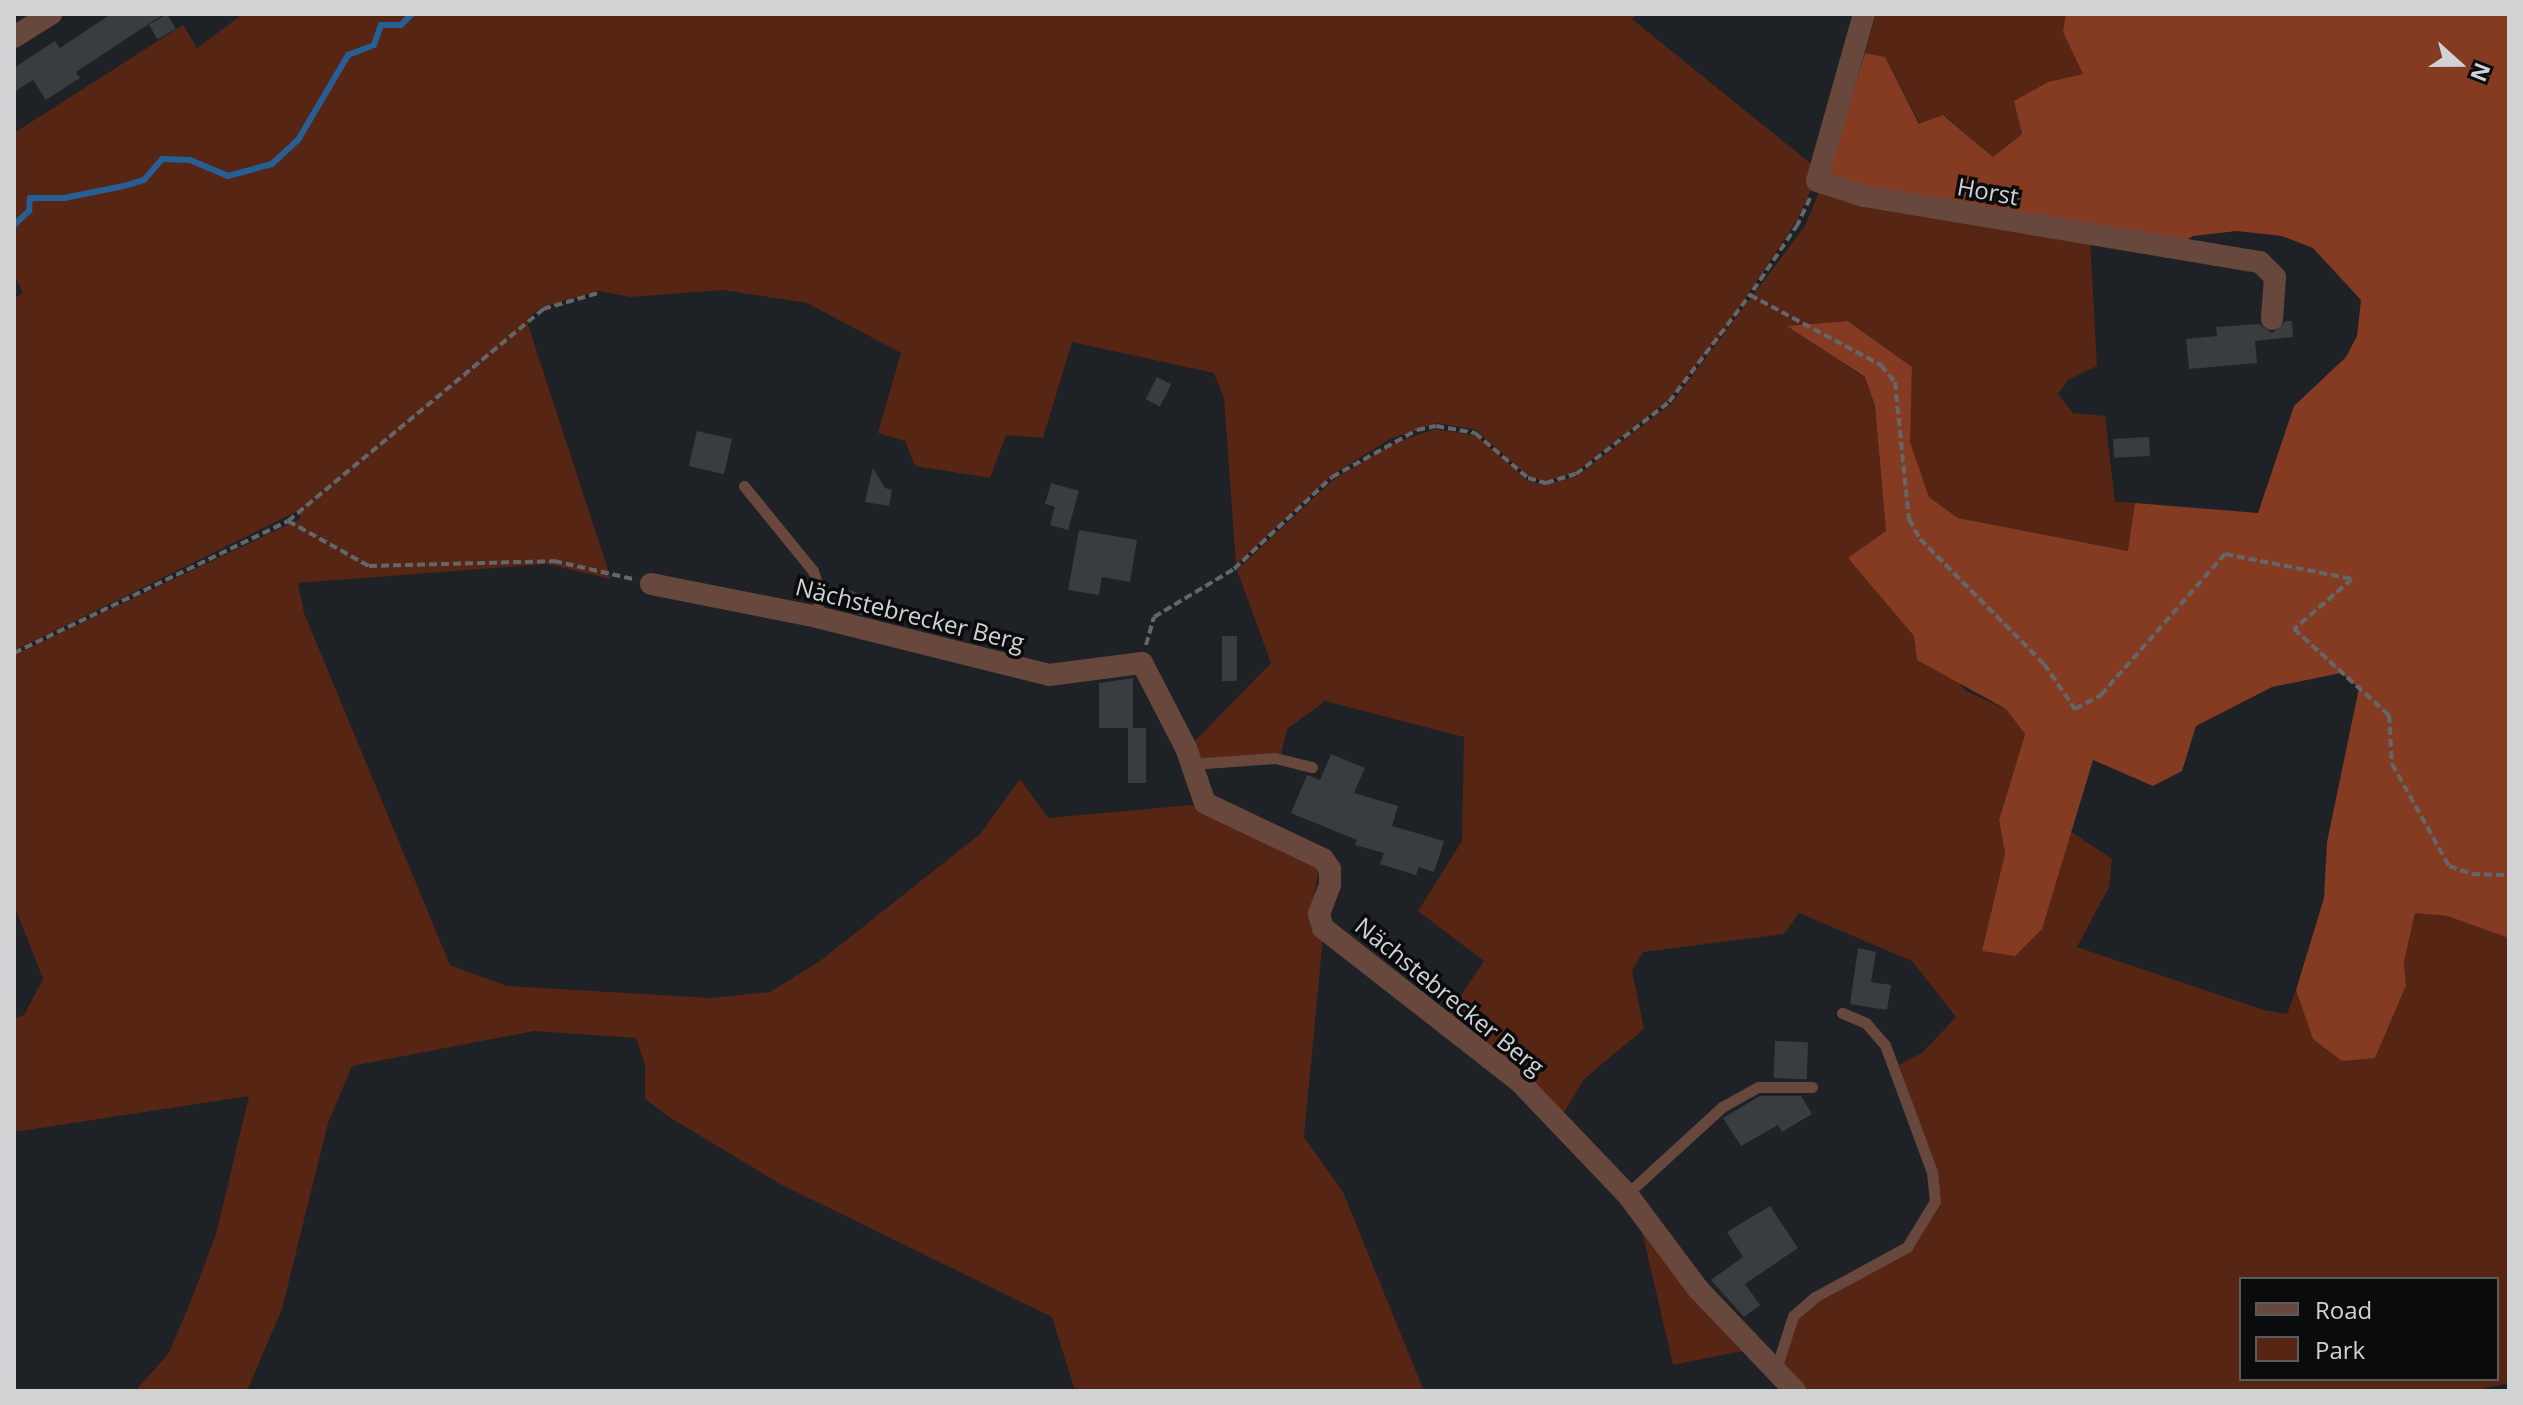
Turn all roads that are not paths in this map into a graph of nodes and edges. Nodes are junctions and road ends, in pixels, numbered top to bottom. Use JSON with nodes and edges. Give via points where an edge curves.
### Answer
{"nodes":[{"id":1,"x":51,"y":14,"type":"edge"},
{"id":2,"x":1864,"y":14,"type":"edge"},
{"id":3,"x":14,"y":37,"type":"edge"},
{"id":4,"x":2272,"y":319,"type":"dead end"},
{"id":5,"x":744,"y":486,"type":"dead end"},
{"id":6,"x":651,"y":584,"type":"road end"},
{"id":7,"x":817,"y":617,"type":"junction"},
{"id":8,"x":1191,"y":764,"type":"junction"},
{"id":9,"x":1312,"y":767,"type":"dead end"},
{"id":10,"x":1842,"y":1013,"type":"dead end"},
{"id":11,"x":1812,"y":1087,"type":"dead end"},
{"id":12,"x":1627,"y":1194,"type":"junction"},
{"id":13,"x":1777,"y":1366,"type":"junction"},
{"id":14,"x":1795,"y":1391,"type":"edge"}],
"edges":[{"from":1,"to":3,"type":"street"},
{"from":2,"to":4,"type":"street","name":"Horst","via":[[1817,181],[1864,196],[2260,262],[2275,277]]},
{"from":5,"to":7,"type":"lane","via":[[813,571],[820,592]]},
{"from":6,"to":7,"type":"street","name":"Nächstebrecker Berg"},
{"from":7,"to":8,"type":"street","name":"Nächstebrecker Berg","via":[[1049,675],[1142,663]]},
{"from":8,"to":9,"type":"lane","via":[[1275,758]]},
{"from":8,"to":12,"type":"street","name":"Nächstebrecker Berg","via":[[1205,803],[1323,859],[1330,869],[1319,914],[1323,928],[1519,1081]]},
{"from":10,"to":13,"type":"lane","via":[[1866,1023],[1885,1045],[1932,1172],[1935,1201],[1907,1247],[1815,1297],[1793,1316]]},
{"from":11,"to":12,"type":"lane","via":[[1758,1087],[1722,1107]]},
{"from":12,"to":13,"type":"street","name":"Nächstebrecker Berg","via":[[1698,1289]]},
{"from":13,"to":14,"type":"street","name":"Nächstebrecker Berg"}]}
